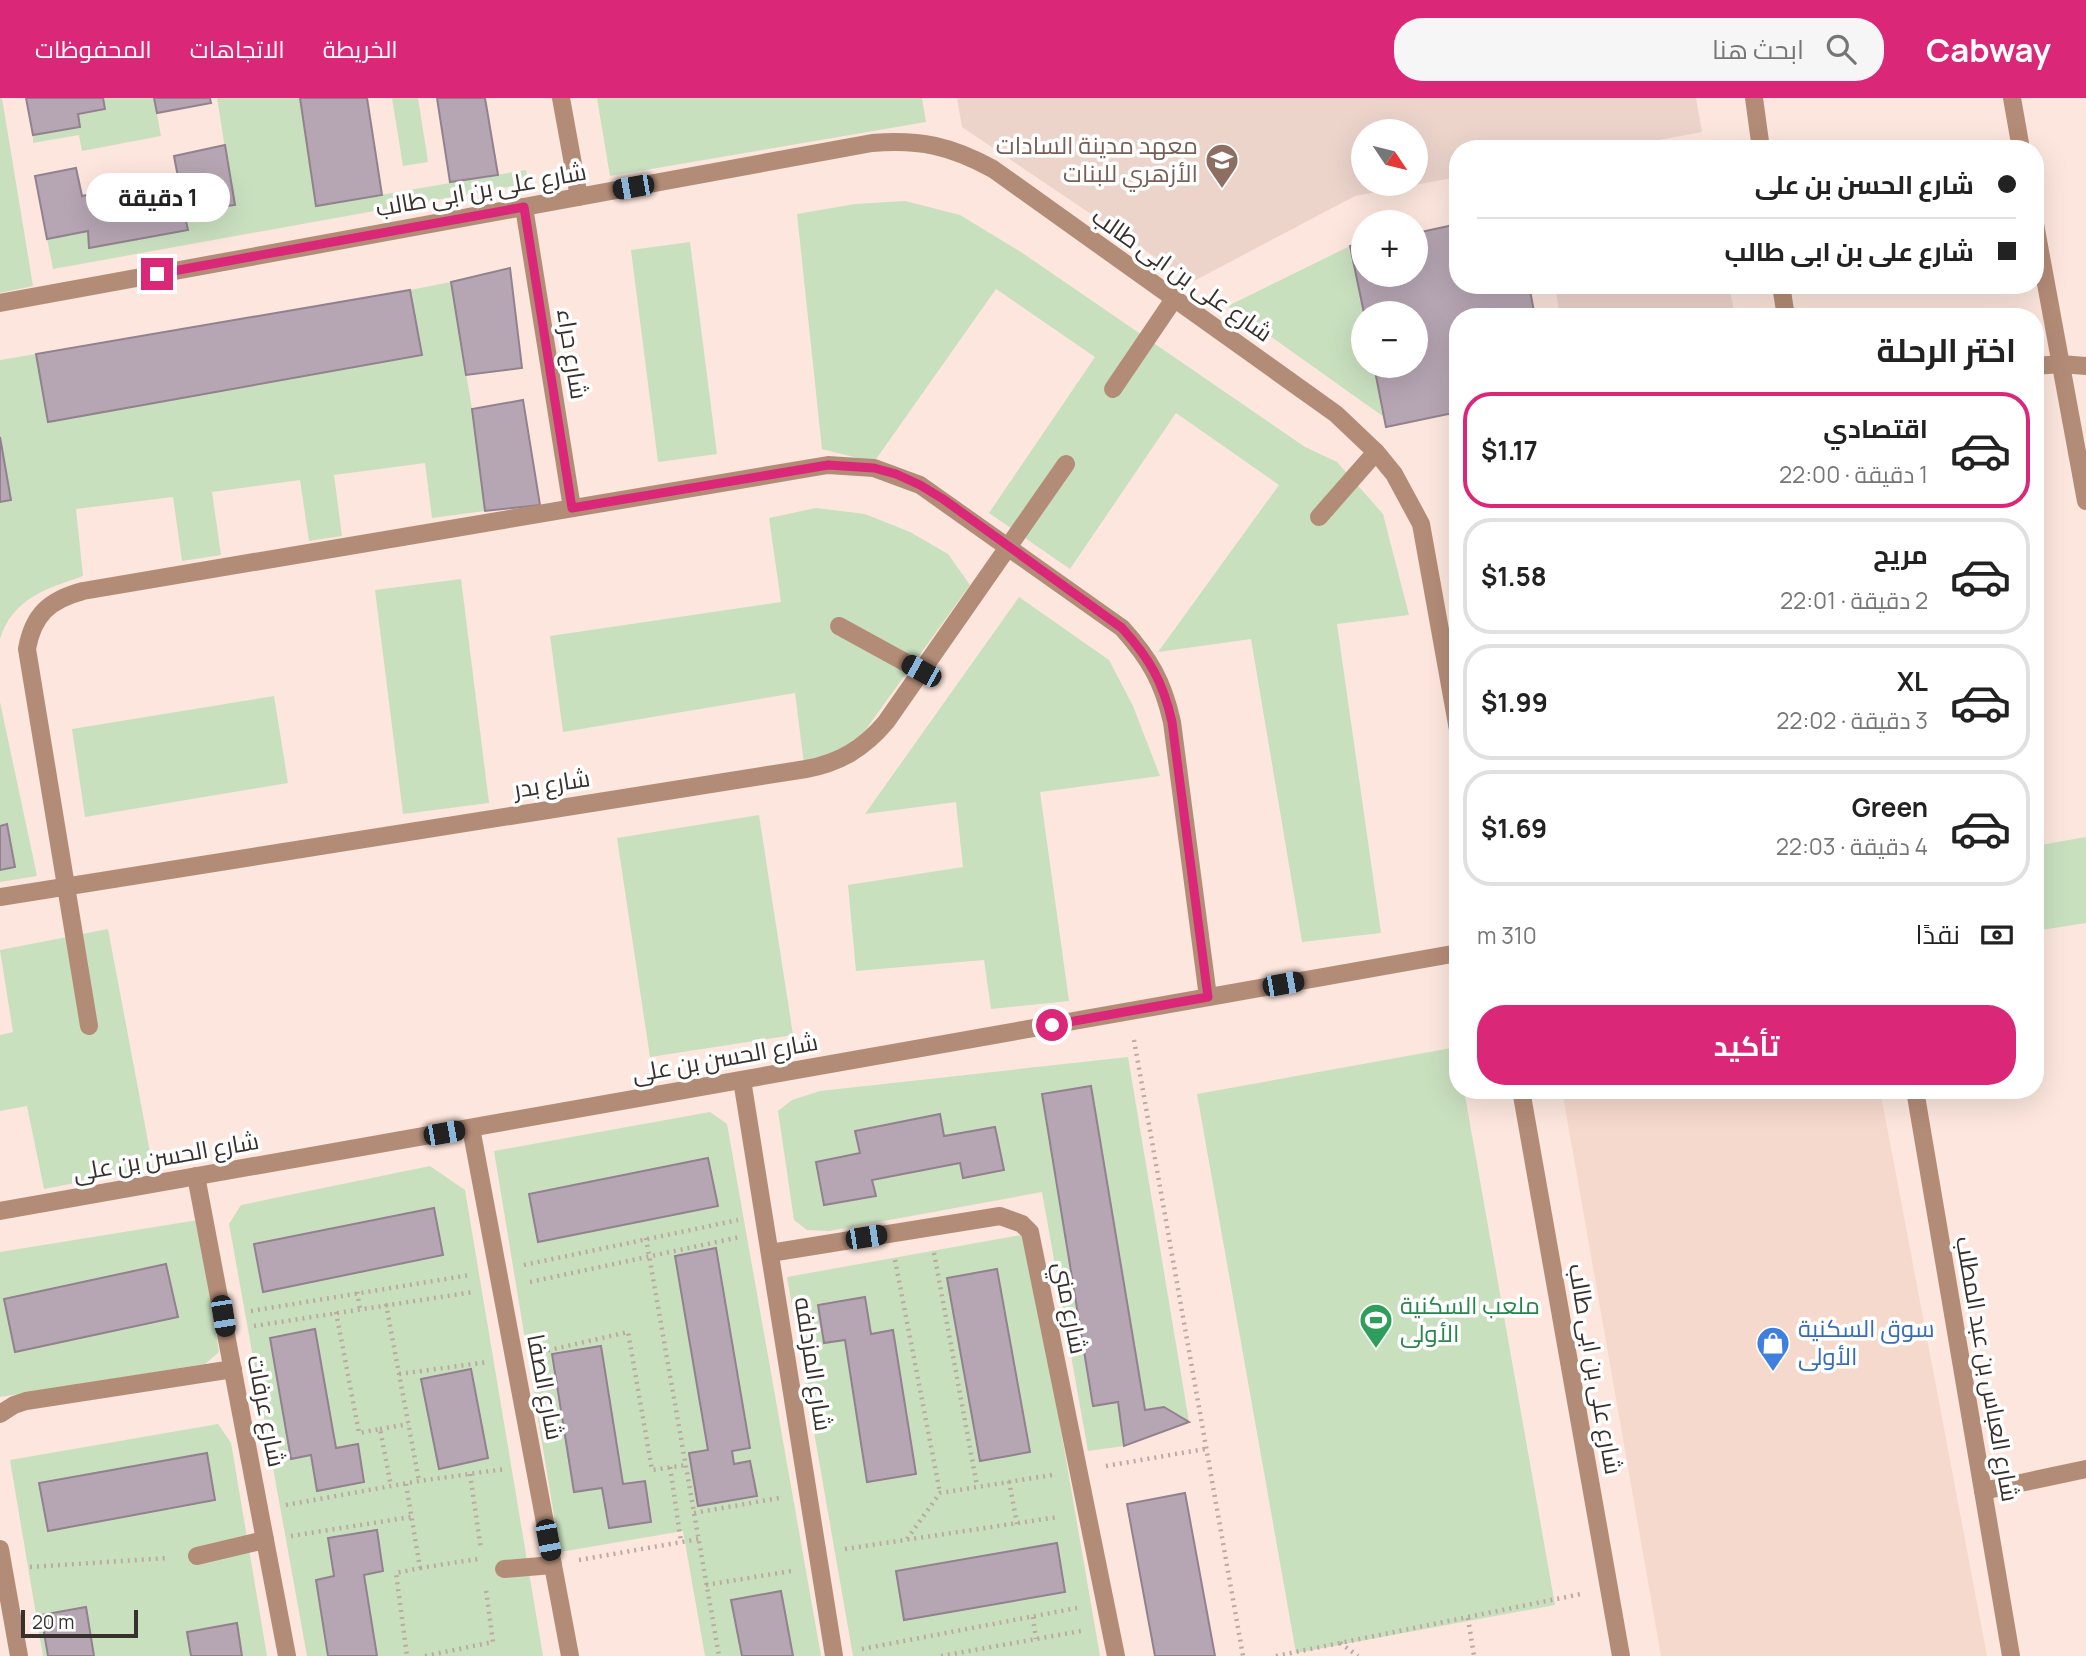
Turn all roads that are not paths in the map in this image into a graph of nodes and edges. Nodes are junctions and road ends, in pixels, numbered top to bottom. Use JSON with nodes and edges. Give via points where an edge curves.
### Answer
{"nodes":[{"id":1,"x":561,"y":98,"type":"edge"},
{"id":2,"x":1754,"y":98,"type":"edge"},
{"id":3,"x":2012,"y":98,"type":"edge"},
{"id":4,"x":1760,"y":140,"type":"edge"},
{"id":5,"x":2019,"y":140,"type":"edge"},
{"id":6,"x":579,"y":197,"type":"junction"},
{"id":7,"x":524,"y":207,"type":"junction"},
{"id":8,"x":2044,"y":272,"type":"edge"},
{"id":9,"x":1174,"y":299,"type":"junction"},
{"id":10,"x":0,"y":303,"type":"edge"},
{"id":11,"x":2061,"y":364,"type":"junction"},
{"id":12,"x":2044,"y":365,"type":"edge"},
{"id":13,"x":2086,"y":366,"type":"edge"},
{"id":14,"x":1113,"y":389,"type":"dead end"},
{"id":15,"x":1376,"y":452,"type":"junction"},
{"id":16,"x":1066,"y":464,"type":"dead end"},
{"id":17,"x":2086,"y":501,"type":"edge"},
{"id":18,"x":572,"y":508,"type":"junction"},
{"id":19,"x":1319,"y":517,"type":"dead end"},
{"id":20,"x":1009,"y":547,"type":"junction"},
{"id":21,"x":839,"y":626,"type":"dead end"},
{"id":22,"x":921,"y":671,"type":"junction"},
{"id":23,"x":1449,"y":678,"type":"edge"},
{"id":24,"x":66,"y":886,"type":"junction"},
{"id":25,"x":0,"y":897,"type":"edge"},
{"id":26,"x":1449,"y":955,"type":"edge"},
{"id":27,"x":1208,"y":997,"type":"junction"},
{"id":28,"x":89,"y":1026,"type":"dead end"},
{"id":29,"x":742,"y":1080,"type":"junction"},
{"id":30,"x":1523,"y":1099,"type":"edge"},
{"id":31,"x":1917,"y":1099,"type":"edge"},
{"id":32,"x":471,"y":1128,"type":"junction"},
{"id":33,"x":196,"y":1176,"type":"junction"},
{"id":34,"x":0,"y":1211,"type":"edge"},
{"id":35,"x":770,"y":1253,"type":"junction"},
{"id":36,"x":233,"y":1369,"type":"junction"},
{"id":37,"x":0,"y":1415,"type":"edge"},
{"id":38,"x":2086,"y":1469,"type":"edge"},
{"id":39,"x":1983,"y":1491,"type":"junction"},
{"id":40,"x":265,"y":1540,"type":"junction"},
{"id":41,"x":0,"y":1549,"type":"edge"},
{"id":42,"x":197,"y":1556,"type":"road end"},
{"id":43,"x":553,"y":1565,"type":"junction"},
{"id":44,"x":503,"y":1569,"type":"dead end"},
{"id":45,"x":834,"y":1655,"type":"edge"},
{"id":46,"x":19,"y":1656,"type":"edge"},
{"id":47,"x":287,"y":1656,"type":"edge"},
{"id":48,"x":570,"y":1656,"type":"edge"},
{"id":49,"x":1116,"y":1656,"type":"edge"},
{"id":50,"x":1621,"y":1656,"type":"edge"},
{"id":51,"x":2011,"y":1656,"type":"edge"}],
"edges":[{"from":1,"to":6,"type":"street"},
{"from":2,"to":4,"type":"street"},
{"from":3,"to":5,"type":"street"},
{"from":6,"to":7,"type":"street","name":"شارع على بن ابى طالب"},
{"from":6,"to":9,"type":"street","name":"شارع على بن ابى طالب","via":[[872,143],[922,142],[993,169]]},
{"from":7,"to":10,"type":"street","name":"شارع على بن ابى طالب"},
{"from":7,"to":18,"type":"street","name":"شارع حراء"},
{"from":8,"to":11,"type":"street"},
{"from":9,"to":14,"type":"street"},
{"from":9,"to":15,"type":"street","name":"شارع على بن ابى طالب","via":[[1336,414]]},
{"from":11,"to":12,"type":"street"},
{"from":11,"to":13,"type":"street"},
{"from":11,"to":17,"type":"street"},
{"from":15,"to":19,"type":"street"},
{"from":15,"to":23,"type":"street","name":"شارع على بن ابى طالب","via":[[1422,524]]},
{"from":16,"to":20,"type":"street","name":"شارع بدر"},
{"from":18,"to":20,"type":"street","via":[[828,465],[851,465],[874,468],[920,485]]},
{"from":18,"to":24,"type":"street","via":[[83,591],[50,605],[30,633],[27,649]]},
{"from":20,"to":22,"type":"street","name":"شارع بدر"},
{"from":20,"to":27,"type":"street","via":[[1122,628],[1156,670],[1172,722]]},
{"from":21,"to":22,"type":"street"},
{"from":22,"to":24,"type":"street","name":"شارع بدر","via":[[873,736],[842,759],[824,765]]},
{"from":24,"to":25,"type":"street","name":"شارع بدر"},
{"from":24,"to":28,"type":"street"},
{"from":26,"to":27,"type":"street","name":"شارع الحسن بن على"},
{"from":27,"to":29,"type":"street","name":"شارع الحسن بن على"},
{"from":29,"to":32,"type":"street","name":"شارع الحسن بن على"},
{"from":29,"to":35,"type":"street","name":"شارع المزدلفه"},
{"from":30,"to":50,"type":"street","name":"شارع على بن ابى طالب"},
{"from":31,"to":39,"type":"street","name":"شارع العباس بن عبد المطلب"},
{"from":32,"to":33,"type":"street","name":"شارع الحسن بن على"},
{"from":32,"to":43,"type":"street","name":"شارع الصفا"},
{"from":33,"to":34,"type":"street","name":"شارع الحسن بن على"},
{"from":33,"to":36,"type":"street","name":"شارع عرفات"},
{"from":35,"to":45,"type":"street","name":"شارع المزدلفه"},
{"from":35,"to":49,"type":"street","name":"شارع مني","via":[[1000,1216],[1030,1232]]},
{"from":36,"to":37,"type":"street","via":[[26,1401]]},
{"from":36,"to":40,"type":"street","name":"شارع عرفات"},
{"from":38,"to":39,"type":"street"},
{"from":39,"to":51,"type":"street","name":"شارع العباس بن عبد المطلب"},
{"from":40,"to":42,"type":"street"},
{"from":40,"to":47,"type":"street","name":"شارع عرفات"},
{"from":41,"to":46,"type":"street"},
{"from":43,"to":44,"type":"street"},
{"from":43,"to":48,"type":"street","name":"شارع الصفا"}]}
